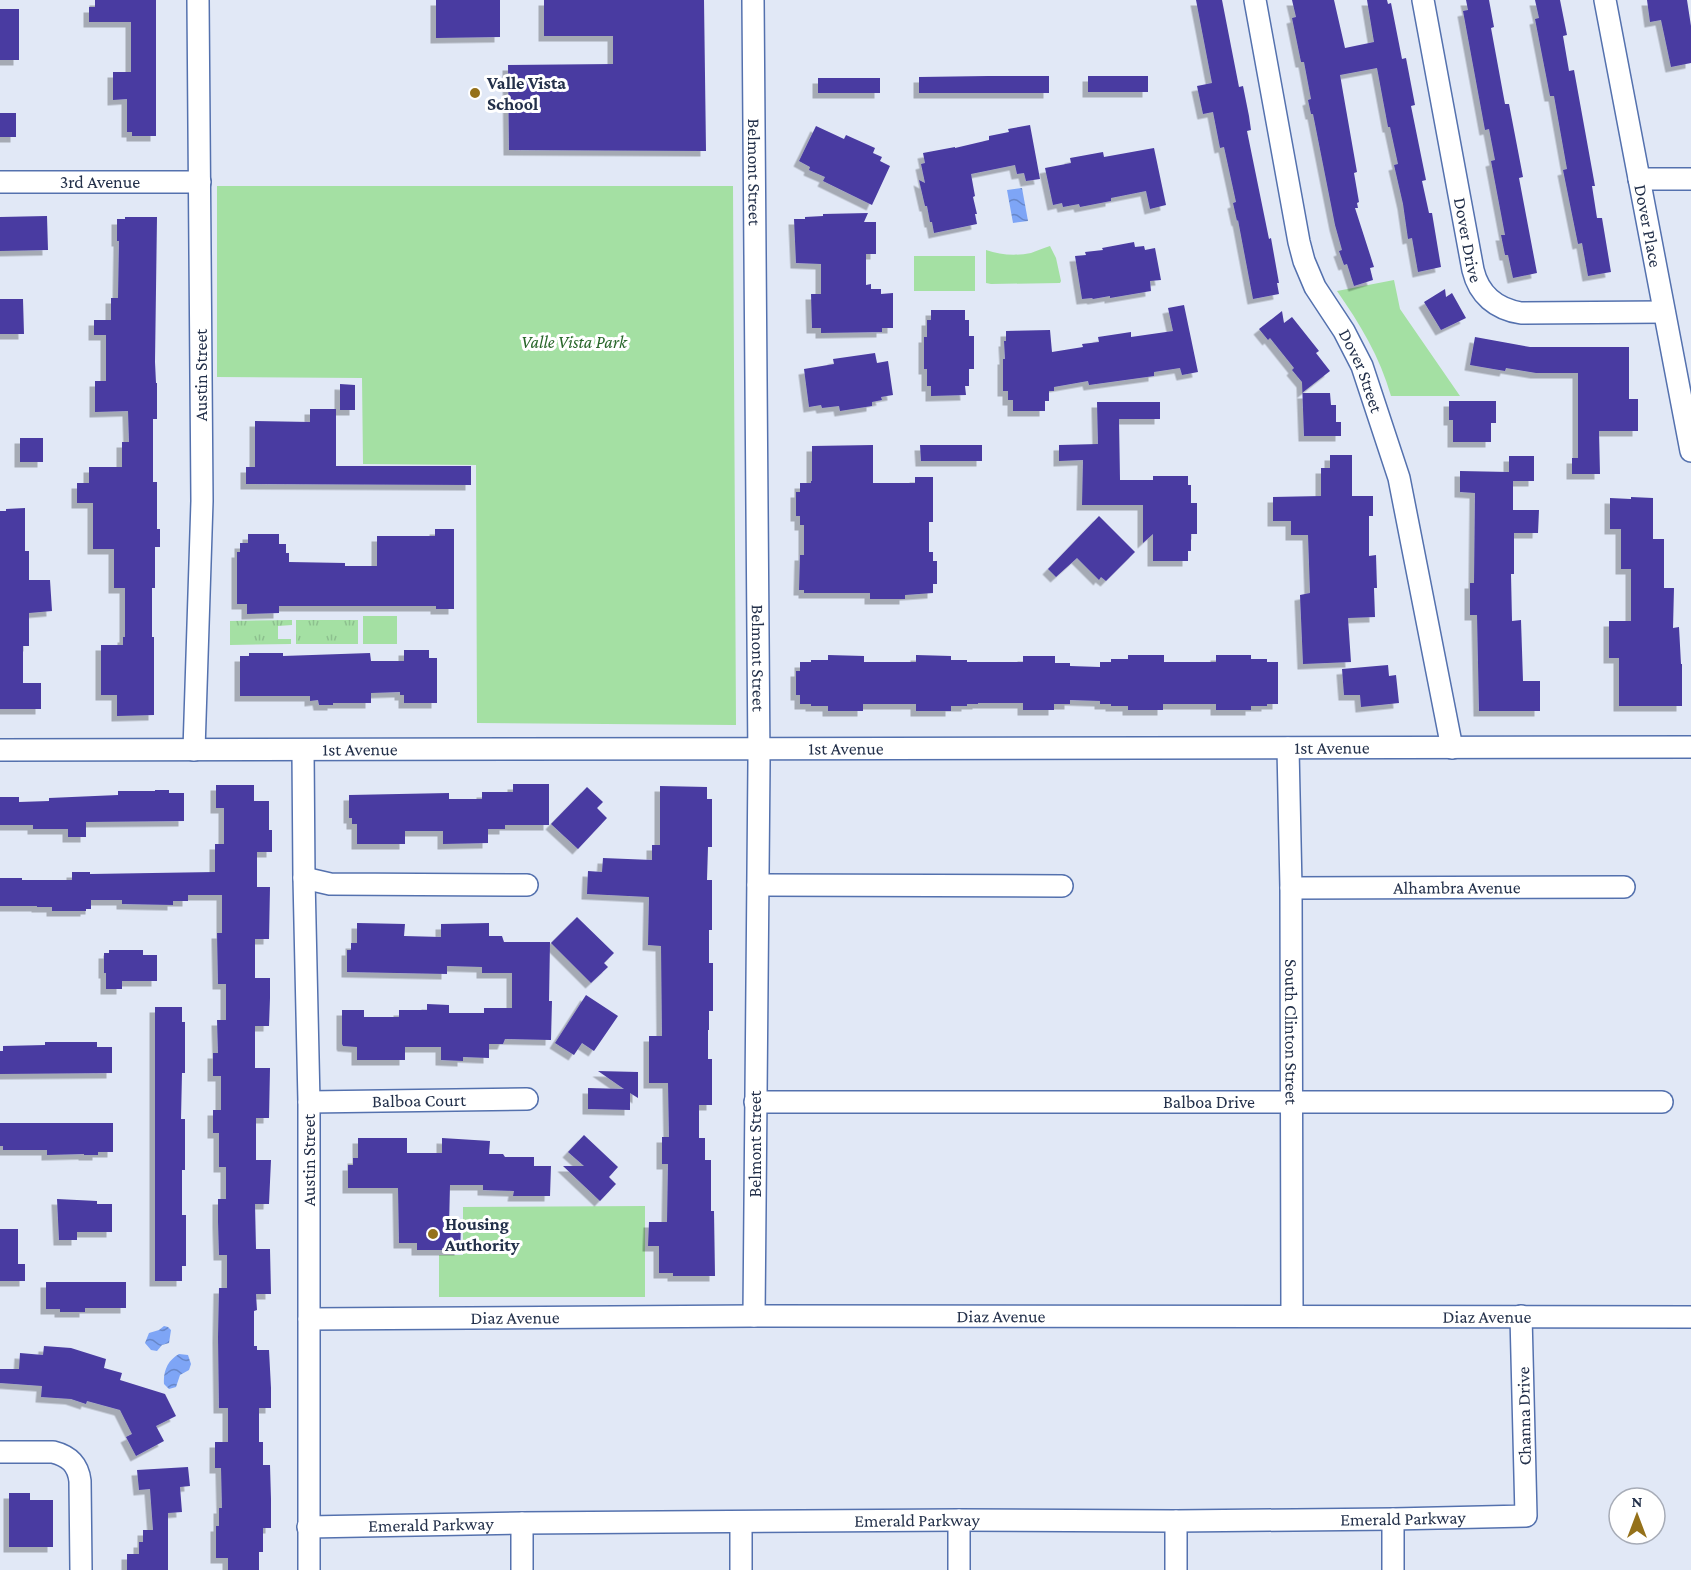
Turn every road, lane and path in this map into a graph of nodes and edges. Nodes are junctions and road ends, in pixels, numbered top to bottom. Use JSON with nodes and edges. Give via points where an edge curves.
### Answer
{"nodes":[{"id":1,"x":198,"y":0,"type":"edge"},
{"id":2,"x":753,"y":0,"type":"edge"},
{"id":3,"x":1256,"y":0,"type":"edge"},
{"id":4,"x":1423,"y":0,"type":"edge"},
{"id":5,"x":1605,"y":0,"type":"edge"},
{"id":6,"x":1639,"y":179,"type":"junction"},
{"id":7,"x":1691,"y":179,"type":"edge"},
{"id":8,"x":0,"y":182,"type":"edge"},
{"id":9,"x":200,"y":182,"type":"junction"},
{"id":10,"x":1664,"y":312,"type":"junction"},
{"id":11,"x":1691,"y":451,"type":"edge"},
{"id":12,"x":1691,"y":747,"type":"edge"},
{"id":13,"x":759,"y":748,"type":"junction"},
{"id":14,"x":1288,"y":748,"type":"junction"},
{"id":15,"x":1452,"y":748,"type":"junction"},
{"id":16,"x":0,"y":750,"type":"edge"},
{"id":17,"x":194,"y":750,"type":"junction"},
{"id":18,"x":303,"y":750,"type":"junction"},
{"id":19,"x":304,"y":878,"type":"junction"},
{"id":20,"x":528,"y":885,"type":"dead end"},
{"id":21,"x":758,"y":885,"type":"junction"},
{"id":22,"x":1062,"y":886,"type":"dead end"},
{"id":23,"x":1624,"y":887,"type":"dead end"},
{"id":24,"x":1291,"y":888,"type":"junction"},
{"id":25,"x":528,"y":1099,"type":"dead end"},
{"id":26,"x":309,"y":1102,"type":"junction"},
{"id":27,"x":755,"y":1102,"type":"junction"},
{"id":28,"x":1662,"y":1102,"type":"dead end"},
{"id":29,"x":1291,"y":1103,"type":"junction"},
{"id":30,"x":754,"y":1316,"type":"junction"},
{"id":31,"x":1292,"y":1316,"type":"junction"},
{"id":32,"x":1521,"y":1316,"type":"junction"},
{"id":33,"x":1691,"y":1317,"type":"edge"},
{"id":34,"x":309,"y":1319,"type":"junction"},
{"id":35,"x":0,"y":1452,"type":"edge"},
{"id":36,"x":1526,"y":1516,"type":"joint"},
{"id":37,"x":1393,"y":1519,"type":"junction"},
{"id":38,"x":959,"y":1520,"type":"junction"},
{"id":39,"x":1176,"y":1521,"type":"junction"},
{"id":40,"x":741,"y":1522,"type":"junction"},
{"id":41,"x":522,"y":1523,"type":"junction"},
{"id":42,"x":308,"y":1527,"type":"junction"},
{"id":43,"x":81,"y":1570,"type":"edge"},
{"id":44,"x":309,"y":1570,"type":"edge"},
{"id":45,"x":522,"y":1570,"type":"edge"},
{"id":46,"x":741,"y":1570,"type":"edge"},
{"id":47,"x":959,"y":1570,"type":"edge"},
{"id":48,"x":1176,"y":1570,"type":"edge"},
{"id":49,"x":1393,"y":1570,"type":"edge"}],
"edges":[{"from":1,"to":9,"type":"street","name":"Austin Street"},
{"from":2,"to":13,"type":"street","name":"Belmont Street"},
{"from":3,"to":15,"type":"street","name":"Dover Street","via":[[1304,261],[1362,366],[1393,457]]},
{"from":4,"to":10,"type":"street","name":"Dover Drive","via":[[1473,270],[1482,291],[1501,308],[1521,313]]},
{"from":5,"to":6,"type":"street","name":"Dover Place"},
{"from":6,"to":7,"type":"street"},
{"from":6,"to":10,"type":"street","name":"Dover Place"},
{"from":8,"to":9,"type":"street","name":"3rd Avenue"},
{"from":9,"to":17,"type":"street","name":"Austin Street","via":[[202,501]]},
{"from":10,"to":11,"type":"street","name":"Dover Place"},
{"from":12,"to":15,"type":"street","name":"1st Avenue"},
{"from":13,"to":14,"type":"street","name":"1st Avenue"},
{"from":13,"to":18,"type":"street","name":"1st Avenue"},
{"from":13,"to":21,"type":"street","name":"Belmont Street"},
{"from":14,"to":15,"type":"street","name":"1st Avenue"},
{"from":14,"to":24,"type":"street","name":"South Clinton Street"},
{"from":16,"to":17,"type":"street","name":"1st Avenue"},
{"from":17,"to":18,"type":"street","name":"1st Avenue"},
{"from":18,"to":19,"type":"street","name":"Austin Street"},
{"from":19,"to":20,"type":"street","via":[[330,884]]},
{"from":19,"to":26,"type":"street","name":"Austin Street"},
{"from":21,"to":22,"type":"street"},
{"from":21,"to":27,"type":"street","name":"Belmont Street"},
{"from":23,"to":24,"type":"street","name":"Alhambra Avenue"},
{"from":24,"to":29,"type":"street","name":"South Clinton Street"},
{"from":25,"to":26,"type":"street","name":"Balboa Court"},
{"from":26,"to":34,"type":"street","name":"Austin Street"},
{"from":27,"to":29,"type":"street","name":"Balboa Drive"},
{"from":27,"to":30,"type":"street","name":"Belmont Street"},
{"from":28,"to":29,"type":"street","name":"Balboa Drive"},
{"from":29,"to":31,"type":"street","name":"South Clinton Street"},
{"from":30,"to":31,"type":"street","name":"Diaz Avenue"},
{"from":30,"to":34,"type":"street","name":"Diaz Avenue"},
{"from":31,"to":32,"type":"street","name":"Diaz Avenue"},
{"from":32,"to":33,"type":"street","name":"Diaz Avenue"},
{"from":32,"to":36,"type":"street","name":"Channa Drive"},
{"from":34,"to":42,"type":"street","name":"Austin Street"},
{"from":35,"to":43,"type":"street","via":[[53,1452],[73,1462],[80,1481]]},
{"from":36,"to":37,"type":"street","name":"Emerald Parkway"},
{"from":37,"to":39,"type":"street","name":"Emerald Parkway"},
{"from":37,"to":49,"type":"street"},
{"from":38,"to":39,"type":"street","name":"Emerald Parkway"},
{"from":38,"to":40,"type":"street","name":"Emerald Parkway"},
{"from":38,"to":47,"type":"street"},
{"from":39,"to":48,"type":"street"},
{"from":40,"to":41,"type":"street","name":"Emerald Parkway"},
{"from":40,"to":46,"type":"street"},
{"from":41,"to":42,"type":"street","name":"Emerald Parkway"},
{"from":41,"to":45,"type":"street"},
{"from":42,"to":44,"type":"street","name":"Austin Street"}]}
